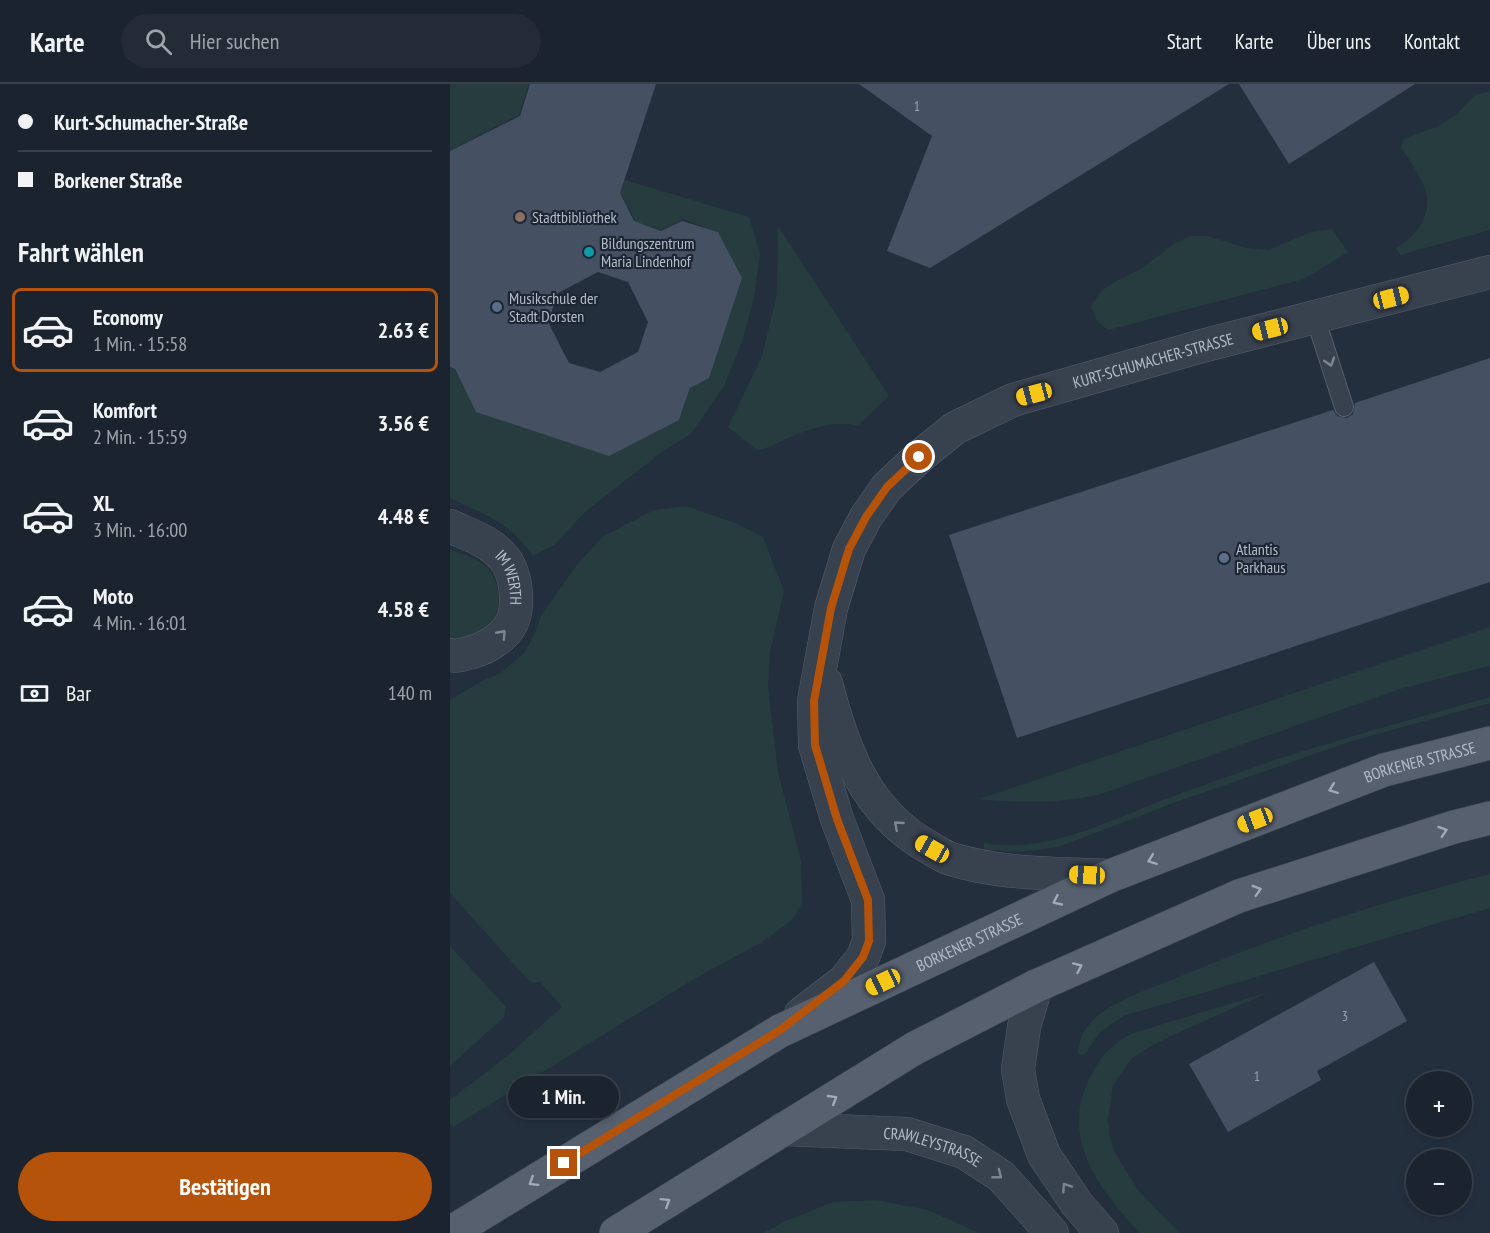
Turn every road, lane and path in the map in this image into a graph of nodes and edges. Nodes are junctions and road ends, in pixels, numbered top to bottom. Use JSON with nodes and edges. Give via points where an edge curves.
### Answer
{"nodes":[{"id":1,"x":1490,"y":272,"type":"edge"},
{"id":2,"x":1315,"y":317,"type":"junction"},
{"id":3,"x":1344,"y":406,"type":"dead end"},
{"id":4,"x":450,"y":526,"type":"edge"},
{"id":5,"x":450,"y":655,"type":"edge"},
{"id":6,"x":821,"y":664,"type":"junction"},
{"id":7,"x":1490,"y":743,"type":"edge"},
{"id":8,"x":1490,"y":818,"type":"edge"},
{"id":9,"x":1110,"y":876,"type":"junction"},
{"id":10,"x":1036,"y":986,"type":"junction"},
{"id":11,"x":780,"y":1030,"type":"junction"},
{"id":12,"x":783,"y":1129,"type":"junction"},
{"id":13,"x":450,"y":1233,"type":"edge"},
{"id":14,"x":616,"y":1233,"type":"edge"},
{"id":15,"x":1052,"y":1233,"type":"edge"},
{"id":16,"x":1102,"y":1233,"type":"edge"}],
"edges":[{"from":1,"to":2,"type":"street","name":"KURT-SCHUMACHER-STRASSE"},
{"from":2,"to":3,"type":"lane","one_way":true},
{"from":2,"to":6,"type":"street","name":"KURT-SCHUMACHER-STRASSE","via":[[1013,400],[955,428],[887,487],[866,517],[849,549],[831,608]]},
{"from":5,"to":4,"type":"street","name":"IM WERTH","one_way":true,"via":[[474,652],[493,644],[512,622],[516,592],[503,556]]},
{"from":9,"to":6,"type":"street","name":"KURT-SCHUMACHER-STRASSE","one_way":true,"via":[[1008,870],[950,859],[915,840],[887,816],[866,788],[838,729]]},
{"from":6,"to":11,"type":"street","name":"KURT-SCHUMACHER-STRASSE","via":[[814,701],[815,745],[837,819],[868,900],[869,941],[863,957],[844,981]]},
{"from":7,"to":9,"type":"main road","name":"BORKENER STRASSE","one_way":true,"via":[[1384,770]]},
{"from":10,"to":8,"type":"main road","one_way":true,"via":[[1239,896]]},
{"from":9,"to":11,"type":"main road","name":"BORKENER STRASSE","one_way":true},
{"from":12,"to":10,"type":"main road","one_way":true,"via":[[915,1048]]},
{"from":16,"to":10,"type":"street","one_way":true,"via":[[1044,1155],[1023,1099],[1018,1069],[1024,1027]]},
{"from":11,"to":13,"type":"main road","name":"BORKENER STRASSE","one_way":true},
{"from":14,"to":12,"type":"main road","one_way":true},
{"from":12,"to":15,"type":"street","name":"CRAWLEYSTRASSE","one_way":true,"via":[[907,1134],[964,1152],[1001,1176]]}]}
